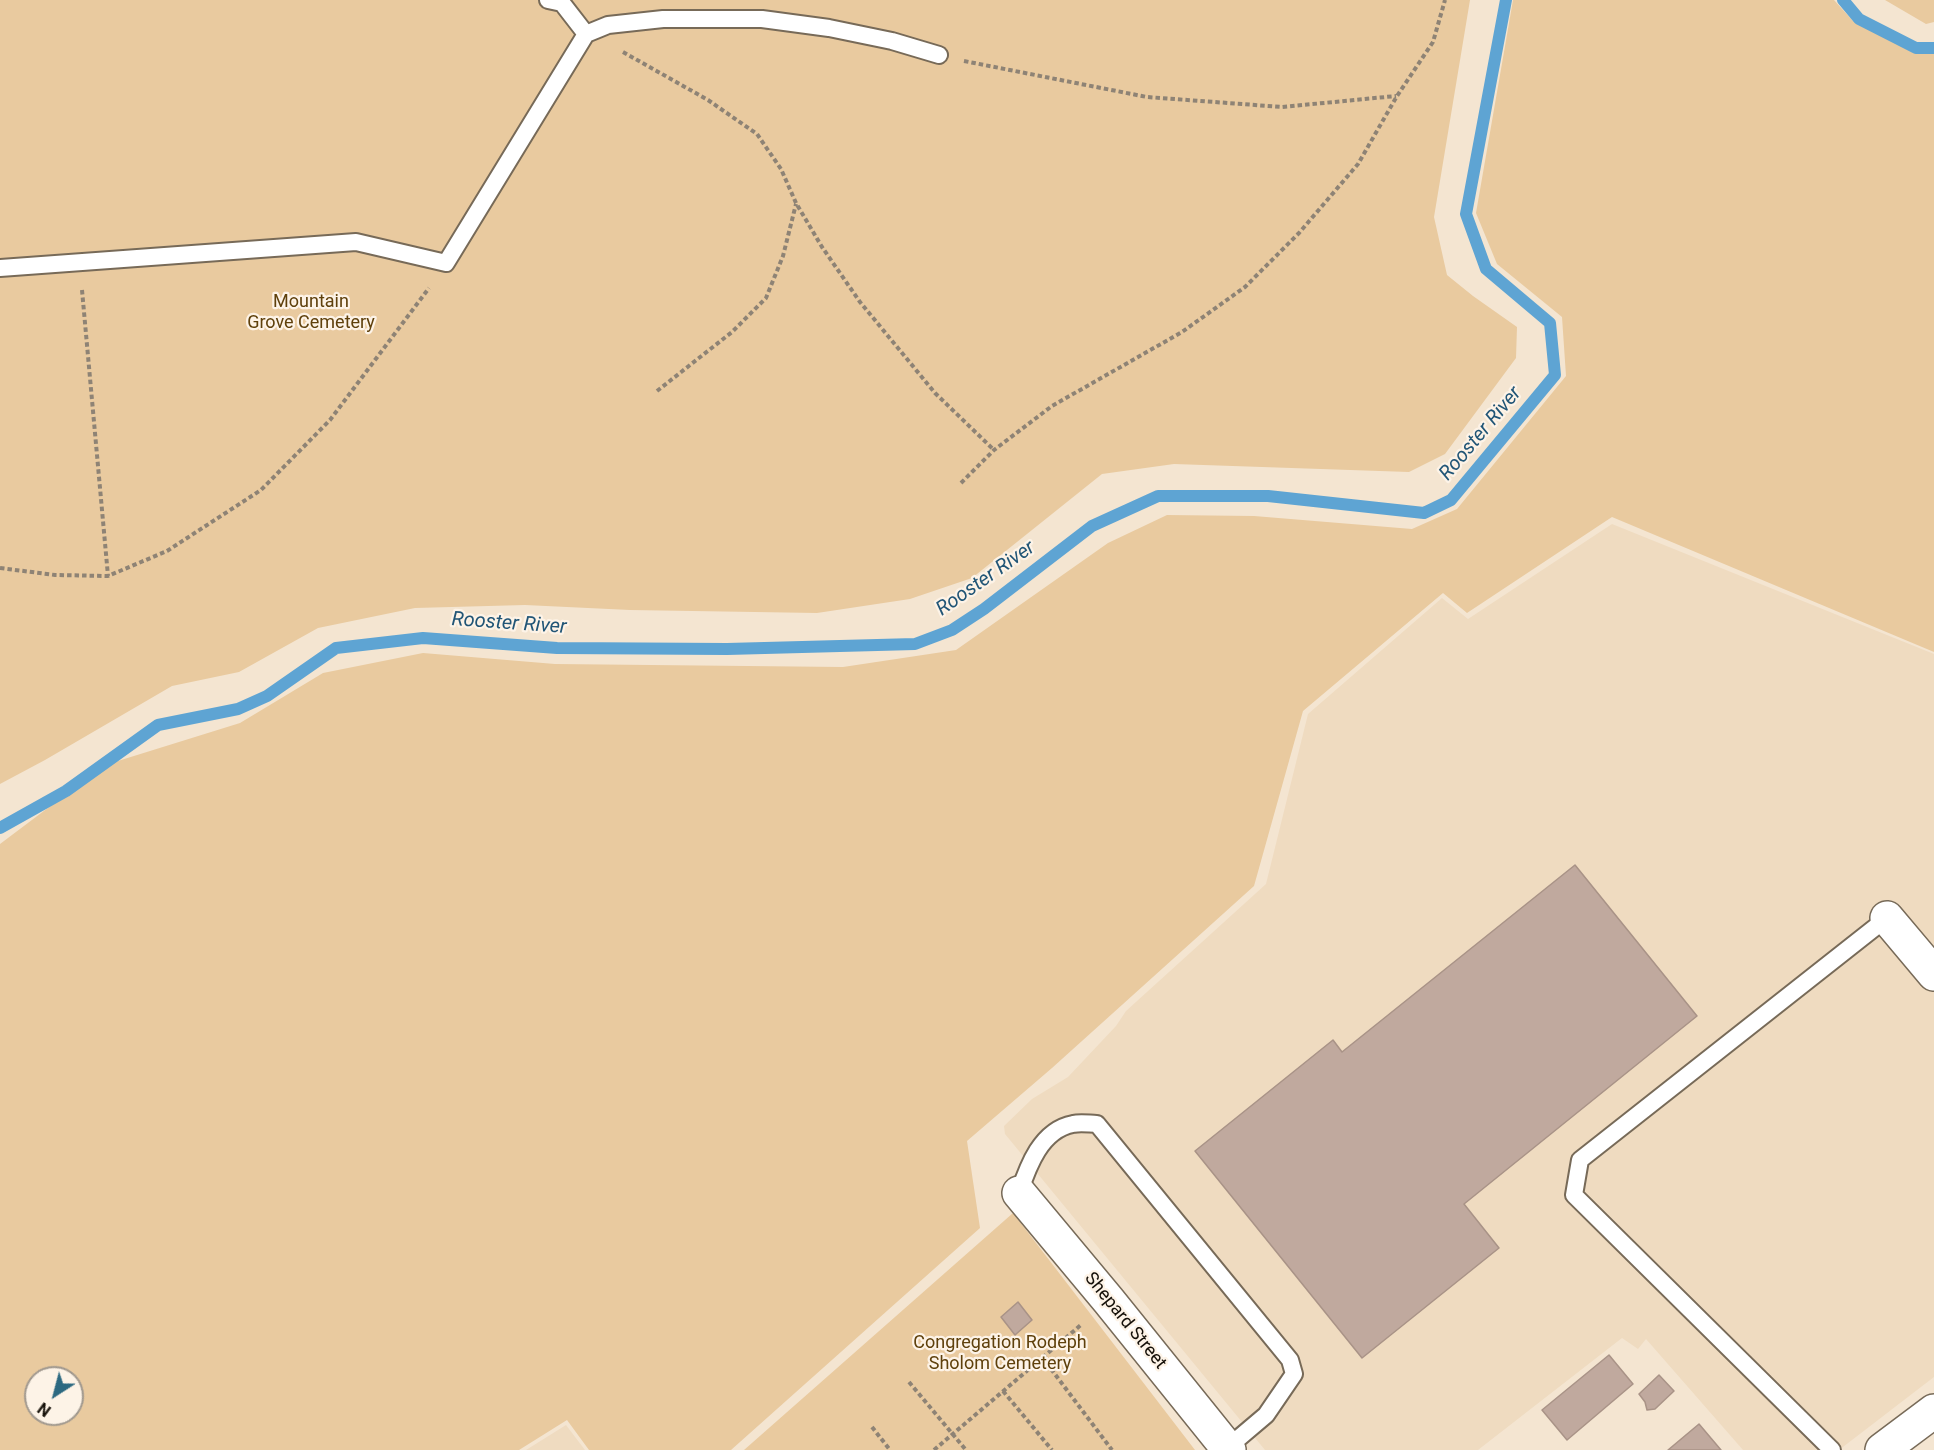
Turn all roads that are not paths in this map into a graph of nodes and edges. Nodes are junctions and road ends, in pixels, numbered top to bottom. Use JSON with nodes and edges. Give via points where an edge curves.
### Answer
{"nodes":[{"id":1,"x":548,"y":0,"type":"edge"},
{"id":2,"x":586,"y":34,"type":"junction"},
{"id":3,"x":939,"y":55,"type":"road end"},
{"id":4,"x":0,"y":267,"type":"edge"},
{"id":5,"x":1887,"y":918,"type":"joint"},
{"id":6,"x":1934,"y":974,"type":"edge"},
{"id":7,"x":1019,"y":1194,"type":"joint"},
{"id":8,"x":1934,"y":1411,"type":"edge"},
{"id":9,"x":1228,"y":1449,"type":"edge"},
{"id":10,"x":1832,"y":1450,"type":"edge"},
{"id":11,"x":1882,"y":1450,"type":"edge"}],
"edges":[{"from":1,"to":2,"type":"lane","via":[[562,3]]},
{"from":2,"to":3,"type":"lane","via":[[608,25],[663,19],[762,20],[829,28]]},
{"from":2,"to":4,"type":"lane","via":[[446,263],[356,243]]},
{"from":5,"to":6,"type":"street"},
{"from":5,"to":10,"type":"lane","via":[[1580,1160],[1574,1195]]},
{"from":7,"to":9,"type":"street","name":"Shepard Street"},
{"from":7,"to":9,"type":"lane","via":[[1039,1148],[1060,1128],[1075,1123],[1098,1124],[1290,1360],[1294,1374],[1283,1392],[1266,1415]]},
{"from":8,"to":11,"type":"street"}]}
